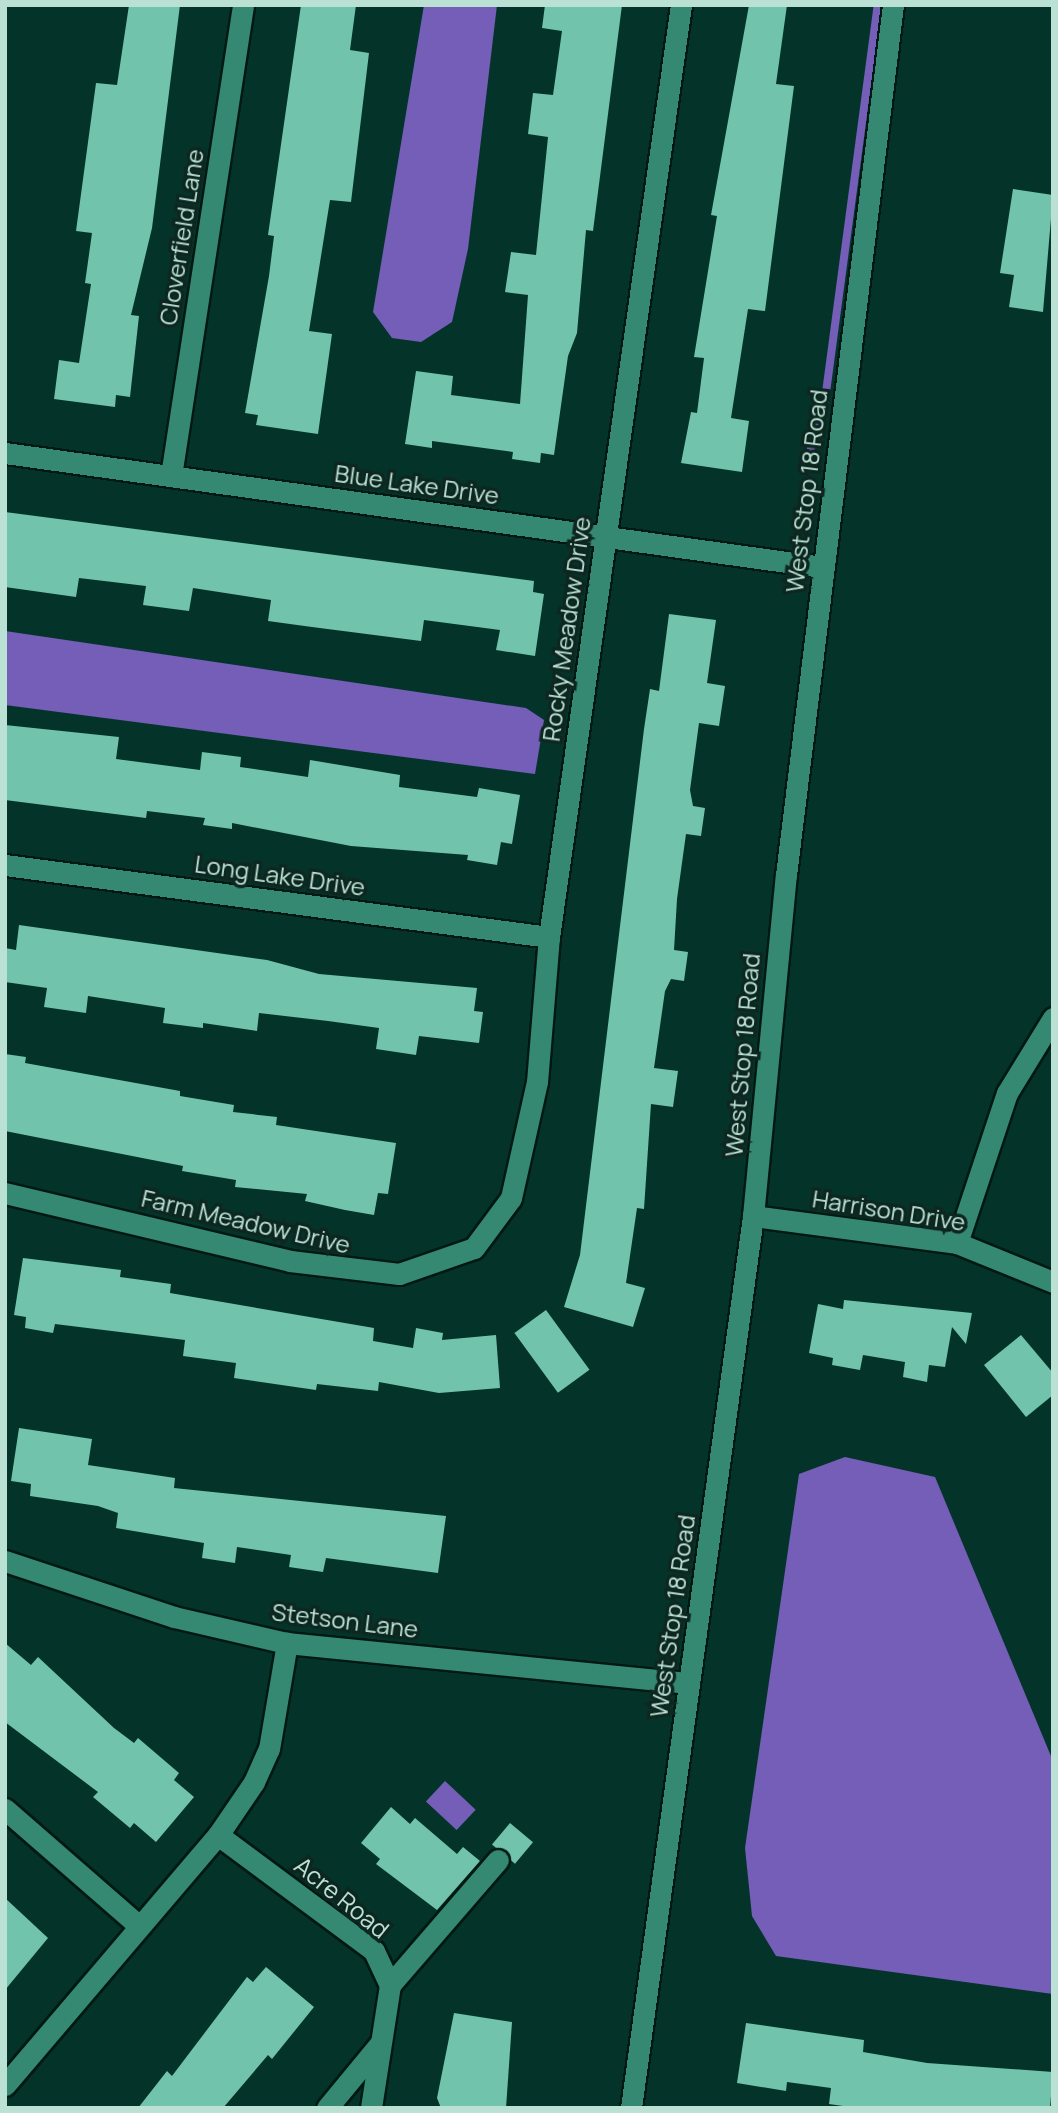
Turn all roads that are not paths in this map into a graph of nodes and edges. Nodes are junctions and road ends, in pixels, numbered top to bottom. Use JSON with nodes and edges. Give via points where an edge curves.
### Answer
{"nodes":[{"id":1,"x":243,"y":5,"type":"edge"},
{"id":2,"x":681,"y":5,"type":"edge"},
{"id":3,"x":893,"y":5,"type":"edge"},
{"id":4,"x":5,"y":453,"type":"edge"},
{"id":5,"x":171,"y":476,"type":"junction"},
{"id":6,"x":605,"y":537,"type":"junction"},
{"id":7,"x":822,"y":567,"type":"junction"},
{"id":8,"x":5,"y":865,"type":"edge"},
{"id":9,"x":549,"y":937,"type":"junction"},
{"id":10,"x":1053,"y":1017,"type":"edge"},
{"id":11,"x":5,"y":1193,"type":"edge"},
{"id":12,"x":754,"y":1216,"type":"junction"},
{"id":13,"x":957,"y":1243,"type":"junction"},
{"id":14,"x":474,"y":1248,"type":"joint"},
{"id":15,"x":1053,"y":1282,"type":"edge"},
{"id":16,"x":5,"y":1561,"type":"edge"},
{"id":17,"x":287,"y":1643,"type":"junction"},
{"id":18,"x":689,"y":1683,"type":"junction"},
{"id":19,"x":5,"y":1809,"type":"edge"},
{"id":20,"x":218,"y":1835,"type":"junction"},
{"id":21,"x":498,"y":1860,"type":"dead end"},
{"id":22,"x":137,"y":1924,"type":"junction"},
{"id":23,"x":390,"y":1985,"type":"junction"},
{"id":24,"x":379,"y":2045,"type":"junction"},
{"id":25,"x":5,"y":2085,"type":"edge"},
{"id":26,"x":633,"y":2107,"type":"edge"},
{"id":27,"x":327,"y":2108,"type":"edge"},
{"id":28,"x":371,"y":2108,"type":"edge"}],
"edges":[{"from":1,"to":5,"type":"street","name":"Cloverfield Lane"},
{"from":2,"to":6,"type":"street","name":"Rocky Meadow Drive"},
{"from":3,"to":7,"type":"street","name":"West Stop 18 Road"},
{"from":4,"to":5,"type":"street","name":"Blue Lake Drive"},
{"from":5,"to":6,"type":"street","name":"Blue Lake Drive"},
{"from":6,"to":7,"type":"street","name":"Blue Lake Drive"},
{"from":6,"to":9,"type":"street","name":"Rocky Meadow Drive"},
{"from":7,"to":12,"type":"street","name":"West Stop 18 Road"},
{"from":8,"to":9,"type":"street","name":"Long Lake Drive"},
{"from":9,"to":14,"type":"street","name":"Rocky Meadow Drive","via":[[526,1153],[511,1198]]},
{"from":10,"to":13,"type":"street","via":[[1007,1093]]},
{"from":11,"to":14,"type":"street","name":"Farm Meadow Drive","via":[[358,1273],[399,1274]]},
{"from":12,"to":13,"type":"street","name":"Harrison Drive"},
{"from":12,"to":18,"type":"street","name":"West Stop 18 Road"},
{"from":13,"to":15,"type":"street","name":"Harrison Drive"},
{"from":16,"to":17,"type":"street","name":"Stetson Lane","via":[[174,1617]]},
{"from":17,"to":18,"type":"street","name":"Stetson Lane"},
{"from":17,"to":20,"type":"street","via":[[269,1749]]},
{"from":18,"to":26,"type":"street","name":"West Stop 18 Road"},
{"from":19,"to":22,"type":"street"},
{"from":20,"to":22,"type":"street"},
{"from":20,"to":23,"type":"street","name":"Acre Road","via":[[374,1951]]},
{"from":21,"to":23,"type":"street"},
{"from":22,"to":25,"type":"street"},
{"from":23,"to":24,"type":"street"},
{"from":24,"to":27,"type":"street"},
{"from":24,"to":28,"type":"street"}]}
